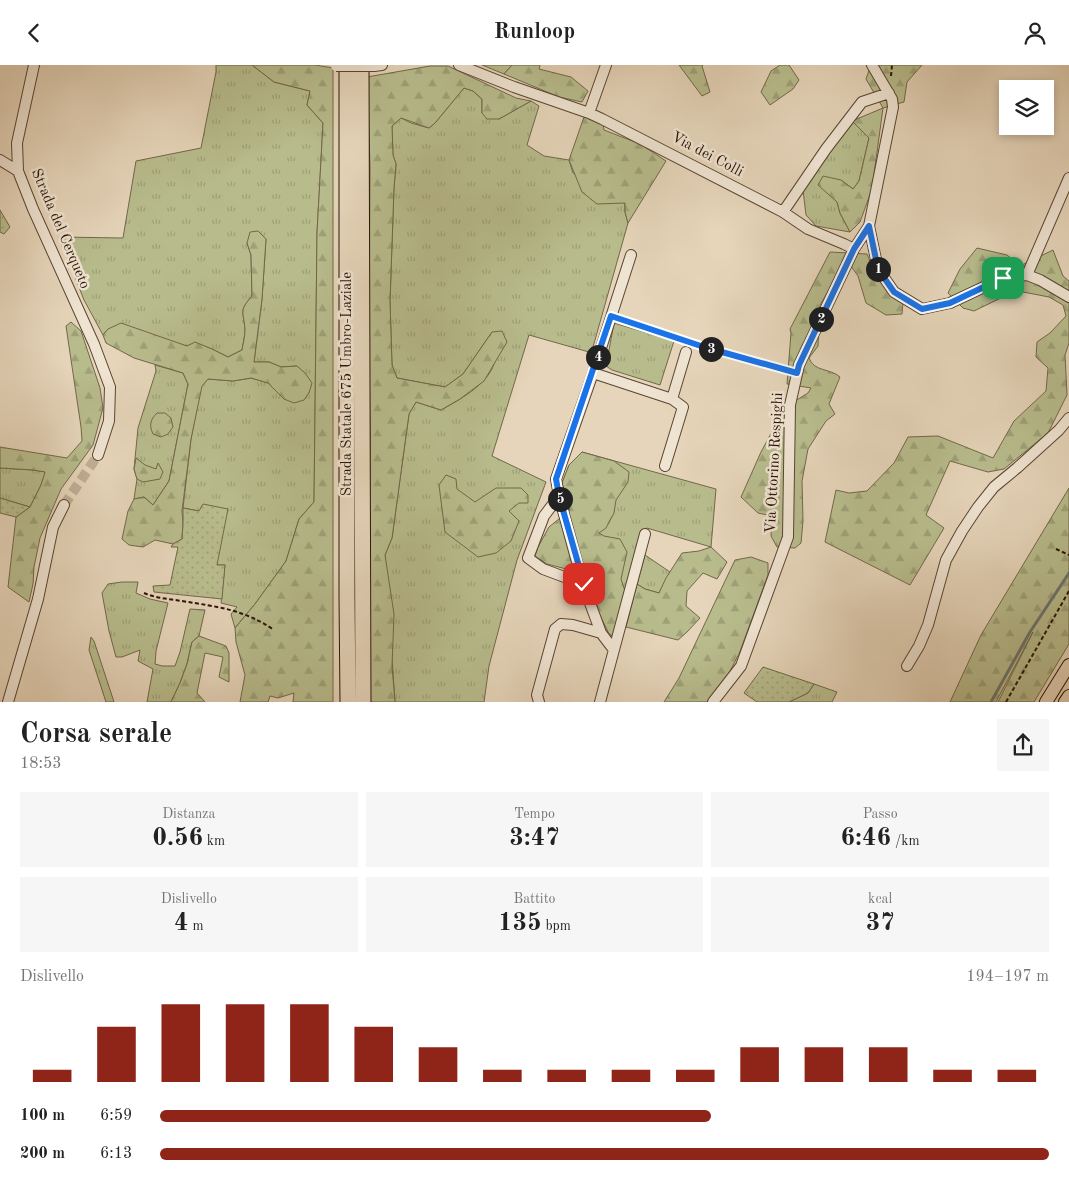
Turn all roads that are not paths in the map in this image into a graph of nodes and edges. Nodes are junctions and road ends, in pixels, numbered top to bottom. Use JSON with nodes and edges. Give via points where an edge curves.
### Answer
{"nodes":[{"id":1,"x":34,"y":65,"type":"edge"},
{"id":2,"x":338,"y":65,"type":"edge"},
{"id":3,"x":372,"y":65,"type":"edge"},
{"id":4,"x":459,"y":65,"type":"edge"},
{"id":5,"x":606,"y":65,"type":"edge"},
{"id":6,"x":872,"y":65,"type":"edge"},
{"id":7,"x":889,"y":93,"type":"junction"},
{"id":8,"x":589,"y":113,"type":"junction"},
{"id":9,"x":0,"y":160,"type":"edge"},
{"id":10,"x":18,"y":171,"type":"junction"},
{"id":11,"x":1069,"y":178,"type":"edge"},
{"id":12,"x":783,"y":212,"type":"junction"},
{"id":13,"x":869,"y":226,"type":"junction"},
{"id":14,"x":854,"y":249,"type":"junction"},
{"id":15,"x":631,"y":255,"type":"dead end"},
{"id":16,"x":1028,"y":275,"type":"junction"},
{"id":17,"x":1069,"y":297,"type":"edge"},
{"id":18,"x":686,"y":352,"type":"dead end"},
{"id":19,"x":592,"y":373,"type":"junction"},
{"id":20,"x":672,"y":399,"type":"junction"},
{"id":21,"x":1069,"y":418,"type":"edge"},
{"id":22,"x":98,"y":455,"type":"tunnel mouth"},
{"id":23,"x":665,"y":466,"type":"dead end"},
{"id":24,"x":559,"y":496,"type":"junction"},
{"id":25,"x":64,"y":505,"type":"tunnel mouth"},
{"id":26,"x":645,"y":534,"type":"dead end"},
{"id":27,"x":584,"y":584,"type":"junction"},
{"id":28,"x":601,"y":633,"type":"junction"},
{"id":29,"x":614,"y":650,"type":"junction"},
{"id":30,"x":1069,"y":665,"type":"edge"},
{"id":31,"x":908,"y":666,"type":"dead end"},
{"id":32,"x":1069,"y":696,"type":"edge"},
{"id":33,"x":8,"y":702,"type":"edge"},
{"id":34,"x":348,"y":702,"type":"edge"},
{"id":35,"x":363,"y":702,"type":"edge"},
{"id":36,"x":539,"y":702,"type":"edge"},
{"id":37,"x":600,"y":702,"type":"edge"},
{"id":38,"x":713,"y":702,"type":"edge"},
{"id":39,"x":1046,"y":702,"type":"edge"},
{"id":40,"x":1065,"y":702,"type":"edge"}],
"edges":[{"from":1,"to":10,"type":"street","name":"Strada del Cerqueto","via":[[17,143]]},
{"from":2,"to":3,"type":"street","bridge":true},
{"from":2,"to":34,"type":"highway","name":"Strada Statale 675 Umbro-Laziale"},
{"from":3,"to":35,"type":"highway","name":"Strada Statale 675 Umbro-Laziale"},
{"from":4,"to":8,"type":"street"},
{"from":5,"to":8,"type":"street"},
{"from":6,"to":7,"type":"street"},
{"from":7,"to":12,"type":"street","via":[[862,102]]},
{"from":7,"to":13,"type":"street","via":[[893,107]]},
{"from":8,"to":12,"type":"street","name":"Via dei Colli"},
{"from":9,"to":10,"type":"street"},
{"from":10,"to":22,"type":"street","name":"Strada del Cerqueto","via":[[110,387],[109,421]]},
{"from":11,"to":16,"type":"street"},
{"from":12,"to":14,"type":"street","name":"Via dei Colli","via":[[808,229]]},
{"from":13,"to":14,"type":"street","name":"Via Ottorino Respighi"},
{"from":13,"to":16,"type":"street","via":[[878,269],[894,292],[922,309],[950,303],[1003,278]]},
{"from":14,"to":38,"type":"street","name":"Via Ottorino Respighi","via":[[797,373],[790,405],[788,537],[741,667]]},
{"from":15,"to":19,"type":"street"},
{"from":16,"to":17,"type":"street"},
{"from":18,"to":20,"type":"street"},
{"from":19,"to":20,"type":"street"},
{"from":19,"to":24,"type":"street","via":[[556,479]]},
{"from":20,"to":23,"type":"street","via":[[683,407]]},
{"from":21,"to":31,"type":"street","via":[[994,487],[962,531],[946,560],[928,625]]},
{"from":24,"to":27,"type":"street"},
{"from":24,"to":27,"type":"street","via":[[544,516],[528,558],[543,569]]},
{"from":25,"to":33,"type":"street","via":[[53,527],[38,599]]},
{"from":26,"to":29,"type":"street"},
{"from":27,"to":28,"type":"street"},
{"from":28,"to":29,"type":"street"},
{"from":28,"to":36,"type":"street","via":[[573,625],[561,624],[555,629]]},
{"from":29,"to":37,"type":"street"},
{"from":30,"to":39,"type":"main road"},
{"from":32,"to":40,"type":"main road"}]}
